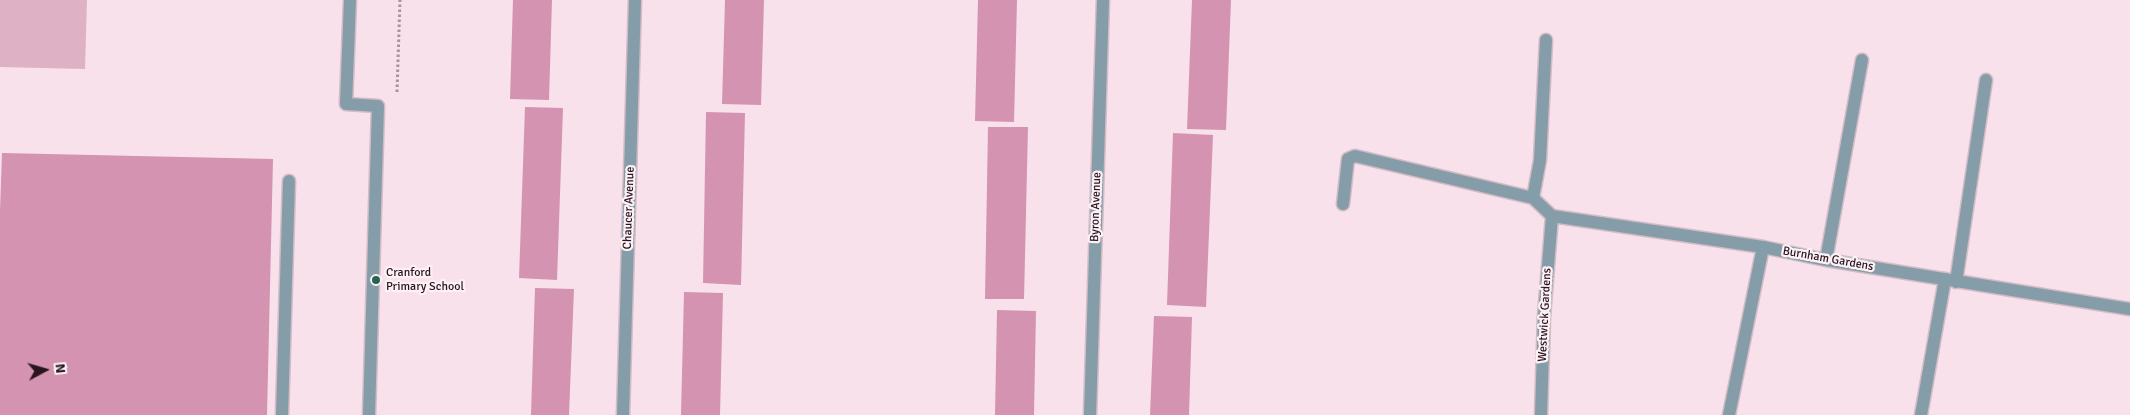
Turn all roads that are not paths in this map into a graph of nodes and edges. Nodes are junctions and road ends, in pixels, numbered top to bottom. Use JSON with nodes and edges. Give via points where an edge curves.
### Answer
{"nodes":[{"id":1,"x":350,"y":0,"type":"edge"},
{"id":2,"x":635,"y":0,"type":"edge"},
{"id":3,"x":1103,"y":0,"type":"edge"},
{"id":4,"x":1546,"y":40,"type":"dead end"},
{"id":5,"x":1862,"y":60,"type":"dead end"},
{"id":6,"x":1986,"y":80,"type":"dead end"},
{"id":7,"x":289,"y":181,"type":"dead end"},
{"id":8,"x":1533,"y":198,"type":"junction"},
{"id":9,"x":1343,"y":204,"type":"dead end"},
{"id":10,"x":1552,"y":216,"type":"junction"},
{"id":11,"x":1763,"y":247,"type":"junction"},
{"id":12,"x":1826,"y":260,"type":"junction"},
{"id":13,"x":1950,"y":280,"type":"junction"},
{"id":14,"x":2130,"y":310,"type":"edge"},
{"id":15,"x":282,"y":415,"type":"edge"},
{"id":16,"x":369,"y":415,"type":"edge"},
{"id":17,"x":623,"y":415,"type":"edge"},
{"id":18,"x":1090,"y":415,"type":"edge"},
{"id":19,"x":1541,"y":415,"type":"edge"},
{"id":20,"x":1729,"y":415,"type":"edge"},
{"id":21,"x":1921,"y":415,"type":"edge"}],
"edges":[{"from":1,"to":16,"type":"street","via":[[346,104],[378,106]]},
{"from":2,"to":17,"type":"street","name":"Chaucer Avenue"},
{"from":3,"to":18,"type":"street","name":"Byron Avenue"},
{"from":4,"to":8,"type":"street","via":[[1540,160]]},
{"from":5,"to":12,"type":"street"},
{"from":6,"to":13,"type":"street"},
{"from":7,"to":15,"type":"street"},
{"from":8,"to":9,"type":"street","via":[[1355,156],[1348,159]]},
{"from":8,"to":10,"type":"street"},
{"from":10,"to":11,"type":"street","name":"Burnham Gardens"},
{"from":10,"to":19,"type":"street","name":"Westwick Gardens"},
{"from":11,"to":12,"type":"street","name":"Burnham Gardens"},
{"from":11,"to":20,"type":"street"},
{"from":12,"to":13,"type":"street","name":"Burnham Gardens"},
{"from":13,"to":14,"type":"street","name":"Burnham Gardens"},
{"from":13,"to":21,"type":"street"}]}
